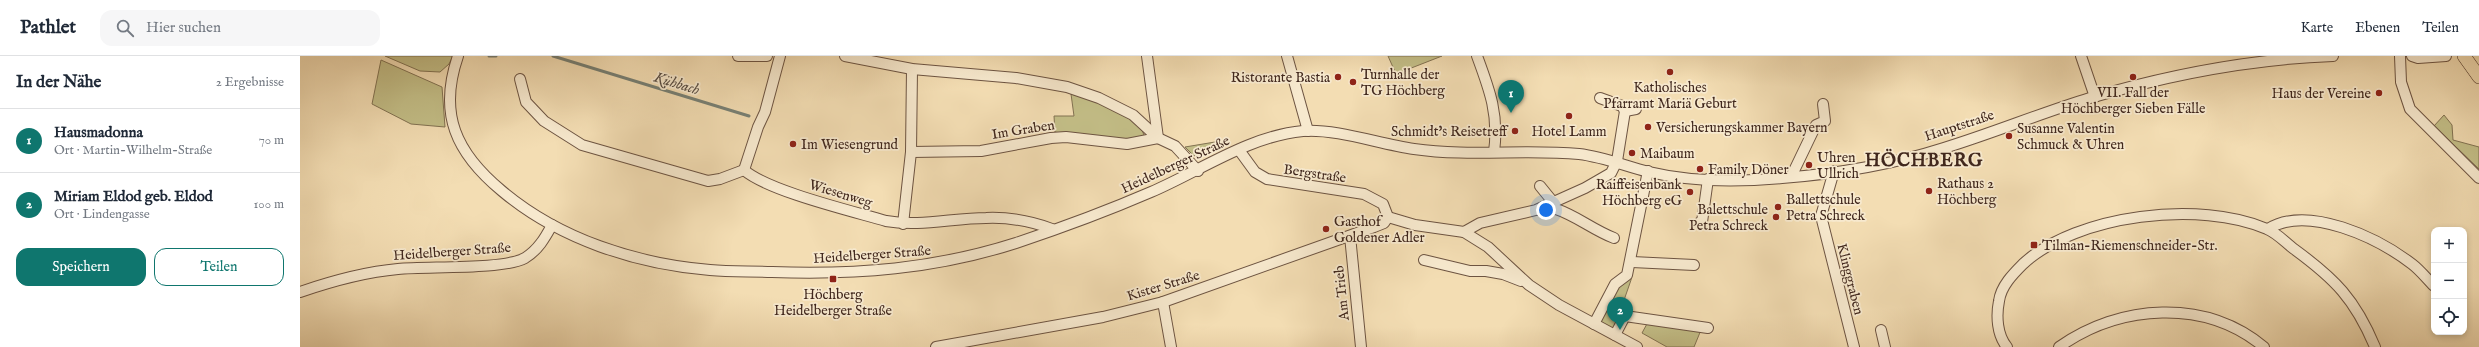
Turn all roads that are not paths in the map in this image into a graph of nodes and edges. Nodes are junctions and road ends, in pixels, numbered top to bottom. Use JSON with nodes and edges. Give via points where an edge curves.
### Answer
{"nodes":[{"id":1,"x":458,"y":56,"type":"edge"},
{"id":2,"x":738,"y":56,"type":"edge"},
{"id":3,"x":767,"y":56,"type":"edge"},
{"id":4,"x":780,"y":56,"type":"edge"},
{"id":5,"x":845,"y":56,"type":"edge"},
{"id":6,"x":1146,"y":56,"type":"edge"},
{"id":7,"x":1287,"y":56,"type":"edge"},
{"id":8,"x":1477,"y":56,"type":"edge"},
{"id":9,"x":2081,"y":56,"type":"edge"},
{"id":10,"x":2333,"y":56,"type":"edge"},
{"id":11,"x":2400,"y":56,"type":"edge"},
{"id":12,"x":2412,"y":56,"type":"edge"},
{"id":13,"x":2446,"y":56,"type":"edge"},
{"id":14,"x":2464,"y":56,"type":"edge"},
{"id":15,"x":912,"y":69,"type":"junction"},
{"id":16,"x":2479,"y":77,"type":"edge"},
{"id":17,"x":520,"y":80,"type":"dead end"},
{"id":18,"x":2095,"y":97,"type":"junction"},
{"id":19,"x":1600,"y":98,"type":"dead end"},
{"id":20,"x":1823,"y":104,"type":"dead end"},
{"id":21,"x":1636,"y":109,"type":"dead end"},
{"id":22,"x":1625,"y":111,"type":"junction"},
{"id":23,"x":1308,"y":131,"type":"junction"},
{"id":24,"x":1158,"y":138,"type":"junction"},
{"id":25,"x":1239,"y":150,"type":"junction"},
{"id":26,"x":911,"y":152,"type":"junction"},
{"id":27,"x":1494,"y":152,"type":"junction"},
{"id":28,"x":1617,"y":161,"type":"junction"},
{"id":29,"x":744,"y":170,"type":"junction"},
{"id":30,"x":1198,"y":171,"type":"junction"},
{"id":31,"x":1834,"y":171,"type":"junction"},
{"id":32,"x":1648,"y":172,"type":"junction"},
{"id":33,"x":1791,"y":177,"type":"junction"},
{"id":34,"x":2479,"y":178,"type":"edge"},
{"id":35,"x":1708,"y":179,"type":"junction"},
{"id":36,"x":1540,"y":186,"type":"dead end"},
{"id":37,"x":1553,"y":202,"type":"junction"},
{"id":38,"x":1388,"y":217,"type":"junction"},
{"id":39,"x":1700,"y":222,"type":"dead end"},
{"id":40,"x":903,"y":224,"type":"junction"},
{"id":41,"x":552,"y":225,"type":"junction"},
{"id":42,"x":1052,"y":229,"type":"junction"},
{"id":43,"x":2268,"y":229,"type":"junction"},
{"id":44,"x":1464,"y":232,"type":"junction"},
{"id":45,"x":1350,"y":236,"type":"junction"},
{"id":46,"x":1614,"y":238,"type":"dead end"},
{"id":47,"x":1424,"y":260,"type":"dead end"},
{"id":48,"x":1503,"y":262,"type":"junction"},
{"id":49,"x":1632,"y":262,"type":"junction"},
{"id":50,"x":1694,"y":265,"type":"dead end"},
{"id":51,"x":1495,"y":273,"type":"junction"},
{"id":52,"x":1523,"y":281,"type":"junction"},
{"id":53,"x":2431,"y":283,"type":"edge"},
{"id":54,"x":300,"y":292,"type":"edge"},
{"id":55,"x":1164,"y":302,"type":"junction"},
{"id":56,"x":1594,"y":324,"type":"junction"},
{"id":57,"x":1708,"y":328,"type":"dead end"},
{"id":58,"x":1880,"y":330,"type":"dead end"},
{"id":59,"x":1615,"y":335,"type":"junction"},
{"id":60,"x":936,"y":347,"type":"edge"},
{"id":61,"x":1171,"y":347,"type":"edge"},
{"id":62,"x":1361,"y":347,"type":"edge"},
{"id":63,"x":1637,"y":347,"type":"edge"},
{"id":64,"x":1854,"y":347,"type":"edge"},
{"id":65,"x":1885,"y":347,"type":"edge"},
{"id":66,"x":2007,"y":347,"type":"edge"},
{"id":67,"x":2059,"y":347,"type":"edge"},
{"id":68,"x":2264,"y":347,"type":"edge"},
{"id":69,"x":2375,"y":347,"type":"edge"}],
"edges":[{"from":1,"to":41,"type":"street","via":[[450,82],[450,114],[455,134],[466,156],[487,179],[514,202]]},
{"from":2,"to":3,"type":"street"},
{"from":4,"to":29,"type":"street","via":[[765,112]]},
{"from":5,"to":15,"type":"street"},
{"from":6,"to":24,"type":"street"},
{"from":7,"to":23,"type":"street"},
{"from":8,"to":27,"type":"street","via":[[1495,111],[1497,130]]},
{"from":9,"to":18,"type":"street"},
{"from":10,"to":18,"type":"street","name":"Hauptstraße","via":[[2275,59],[2155,82]]},
{"from":11,"to":34,"type":"street","via":[[2401,82],[2410,109]]},
{"from":12,"to":13,"type":"street"},
{"from":14,"to":16,"type":"main road"},
{"from":15,"to":24,"type":"street","via":[[1016,78],[1067,87],[1099,98],[1132,115]]},
{"from":15,"to":26,"type":"street"},
{"from":17,"to":29,"type":"street","via":[[526,102],[544,121],[582,145],[708,181],[720,180]]},
{"from":18,"to":31,"type":"street","name":"Hauptstraße","via":[[1942,149]]},
{"from":19,"to":22,"type":"street","via":[[1622,106]]},
{"from":20,"to":33,"type":"street","via":[[1825,121],[1816,125]]},
{"from":21,"to":22,"type":"street"},
{"from":22,"to":28,"type":"street"},
{"from":23,"to":25,"type":"street","name":"Heidelberger Straße","via":[[1283,134]]},
{"from":23,"to":27,"type":"street","name":"Heidelberger Straße","via":[[1411,149]]},
{"from":24,"to":26,"type":"street","name":"Im Graben","via":[[1127,144],[1066,137],[981,151]]},
{"from":24,"to":30,"type":"street","via":[[1175,146]]},
{"from":25,"to":30,"type":"street","name":"Heidelberger Straße"},
{"from":25,"to":38,"type":"street","name":"Bergstraße","via":[[1255,172],[1267,179],[1364,194],[1383,204]]},
{"from":26,"to":40,"type":"street"},
{"from":27,"to":28,"type":"street","name":"Hauptstraße","via":[[1578,154]]},
{"from":28,"to":32,"type":"street","name":"Hauptstraße"},
{"from":28,"to":37,"type":"street","via":[[1611,173]]},
{"from":29,"to":40,"type":"street","name":"Wiesenweg","via":[[781,188]]},
{"from":30,"to":42,"type":"street","name":"Heidelberger Straße","via":[[1145,195]]},
{"from":31,"to":33,"type":"street","name":"Hauptstraße"},
{"from":31,"to":64,"type":"street","name":"Klinggraben","via":[[1821,216]]},
{"from":32,"to":35,"type":"street","name":"Hauptstraße"},
{"from":32,"to":49,"type":"street"},
{"from":33,"to":35,"type":"street","name":"Hauptstraße"},
{"from":35,"to":39,"type":"street"},
{"from":36,"to":37,"type":"street"},
{"from":37,"to":44,"type":"street","via":[[1536,210],[1480,223]]},
{"from":37,"to":46,"type":"street","via":[[1556,209],[1571,214]]},
{"from":38,"to":44,"type":"street","via":[[1415,225]]},
{"from":38,"to":45,"type":"street","name":"Kister Straße","via":[[1379,225]]},
{"from":40,"to":42,"type":"street","name":"Wiesenweg","via":[[987,218],[1028,220]]},
{"from":41,"to":42,"type":"street","name":"Heidelberger Straße","via":[[587,242],[652,261],[711,270],[806,273],[848,273],[909,268],[952,261],[1016,243]]},
{"from":41,"to":54,"type":"street","name":"Heidelberger Straße","via":[[545,239],[535,250],[525,258],[513,262],[397,269],[353,276]]},
{"from":43,"to":53,"type":"street","via":[[2280,222],[2291,220],[2337,226],[2375,240],[2413,264]]},
{"from":43,"to":66,"type":"street","via":[[2231,219],[2163,215],[2137,217],[2094,226],[2060,240],[2034,255],[2012,275],[2000,294],[1997,313],[1999,328]]},
{"from":43,"to":69,"type":"street","via":[[2325,272],[2348,296],[2364,320]]},
{"from":44,"to":48,"type":"street","via":[[1488,247]]},
{"from":45,"to":55,"type":"street","name":"Kister Straße"},
{"from":45,"to":62,"type":"street","name":"Am Trieb"},
{"from":47,"to":51,"type":"street","via":[[1470,271]]},
{"from":48,"to":51,"type":"street"},
{"from":48,"to":52,"type":"street"},
{"from":49,"to":50,"type":"street"},
{"from":49,"to":56,"type":"street","via":[[1627,275],[1615,284]]},
{"from":51,"to":52,"type":"street"},
{"from":52,"to":56,"type":"street"},
{"from":55,"to":60,"type":"street","name":"Kister Straße","via":[[1103,318]]},
{"from":55,"to":61,"type":"street"},
{"from":56,"to":59,"type":"street"},
{"from":57,"to":59,"type":"street","via":[[1625,316]]},
{"from":58,"to":65,"type":"street"},
{"from":59,"to":63,"type":"street"},
{"from":67,"to":68,"type":"street","via":[[2090,328],[2130,316],[2160,312],[2182,312],[2208,318],[2235,328]]}]}
